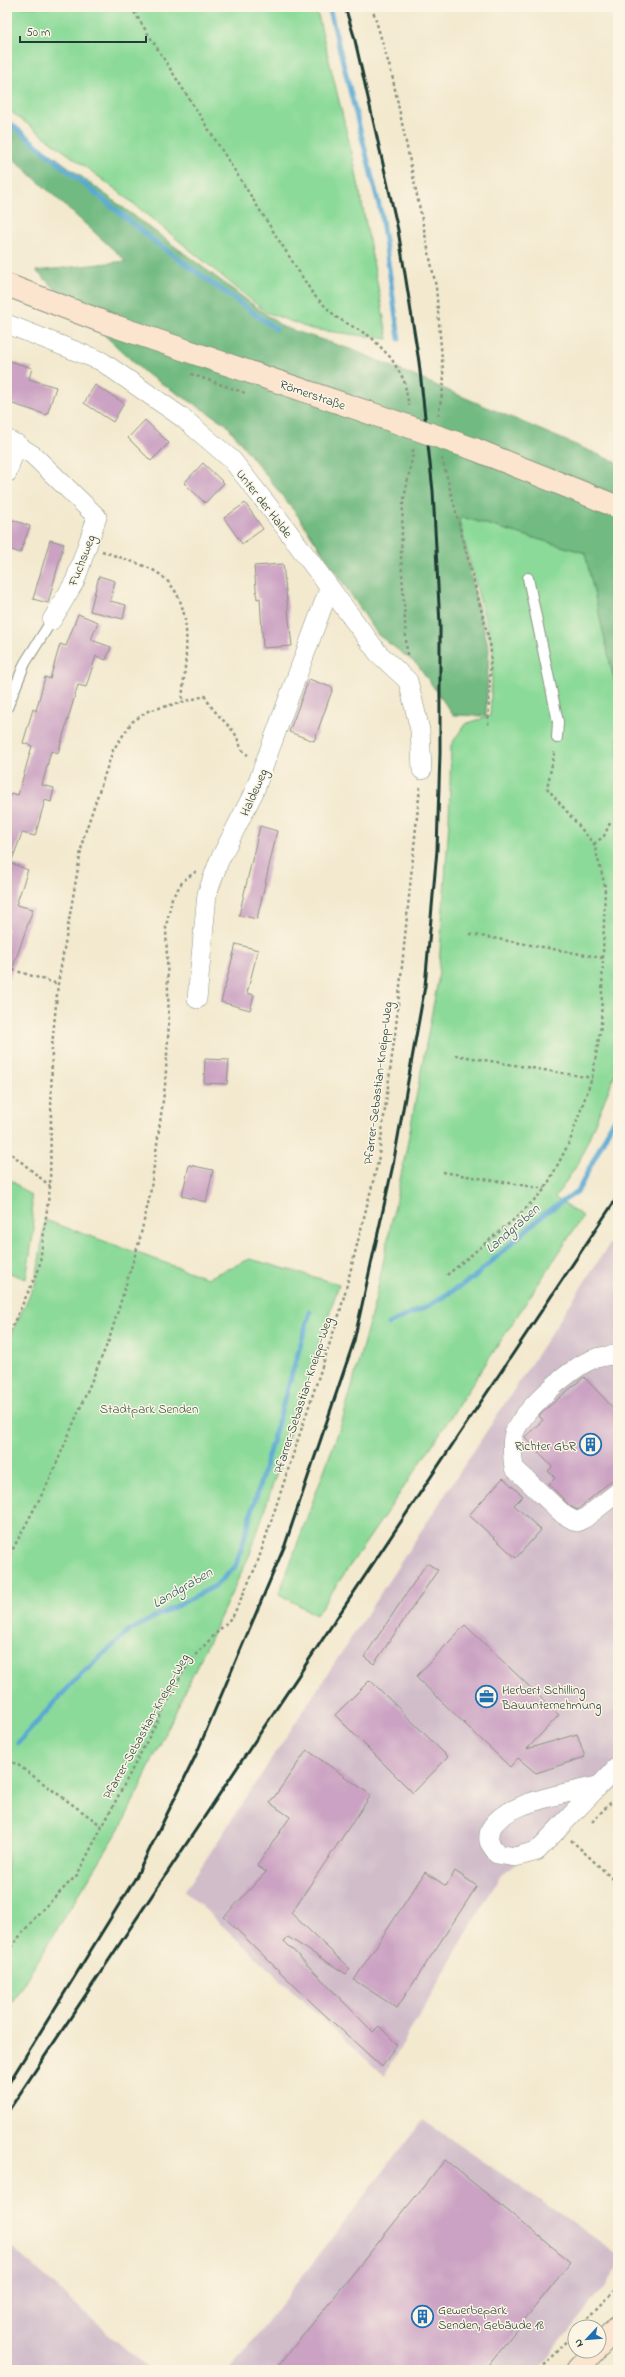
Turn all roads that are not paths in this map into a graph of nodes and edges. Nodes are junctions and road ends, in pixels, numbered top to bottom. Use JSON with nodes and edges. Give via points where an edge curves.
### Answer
{"nodes":[{"id":1,"x":7,"y":285,"type":"edge"},
{"id":2,"x":7,"y":324,"type":"edge"},
{"id":3,"x":12,"y":442,"type":"edge"},
{"id":4,"x":7,"y":473,"type":"edge"},
{"id":5,"x":618,"y":507,"type":"edge"},
{"id":6,"x":528,"y":578,"type":"dead end"},
{"id":7,"x":329,"y":589,"type":"junction"},
{"id":8,"x":52,"y":620,"type":"joint"},
{"id":9,"x":7,"y":708,"type":"edge"},
{"id":10,"x":557,"y":738,"type":"road end"},
{"id":11,"x":422,"y":770,"type":"road end"},
{"id":12,"x":197,"y":999,"type":"dead end"},
{"id":13,"x":618,"y":1354,"type":"edge"},
{"id":14,"x":618,"y":1492,"type":"edge"},
{"id":15,"x":618,"y":1766,"type":"edge"},
{"id":16,"x":597,"y":1786,"type":"junction"},
{"id":17,"x":618,"y":2326,"type":"edge"},
{"id":18,"x":607,"y":2338,"type":"edge"},
{"id":19,"x":587,"y":2359,"type":"edge"},
{"id":20,"x":577,"y":2370,"type":"edge"}],
"edges":[{"from":1,"to":5,"type":"main road","name":"Römerstraße","bridge":true,"via":[[106,323],[474,449]]},
{"from":2,"to":7,"type":"street","name":"Unter der Halde","via":[[100,361],[183,418],[232,460]]},
{"from":3,"to":4,"type":"street"},
{"from":3,"to":8,"type":"street","name":"Fuchsweg","via":[[50,471],[97,517],[75,581]]},
{"from":6,"to":10,"type":"lane","via":[[558,722]]},
{"from":7,"to":11,"type":"street","name":"Unter der Halde","via":[[378,653],[408,681],[420,730]]},
{"from":7,"to":12,"type":"street","name":"Haldeweg","via":[[265,765],[207,894]]},
{"from":8,"to":9,"type":"lane","name":"Fuchsweg","via":[[25,663]]},
{"from":13,"to":14,"type":"street","via":[[591,1359],[575,1369],[540,1399],[521,1420],[513,1437],[514,1468],[564,1515],[577,1522],[586,1518]]},
{"from":15,"to":16,"type":"street"},
{"from":16,"to":16,"type":"street","via":[[514,1807],[499,1817],[490,1828],[489,1842],[498,1854],[515,1857],[537,1851],[566,1835]]},
{"from":17,"to":18,"type":"main road"},
{"from":19,"to":20,"type":"main road"}]}
